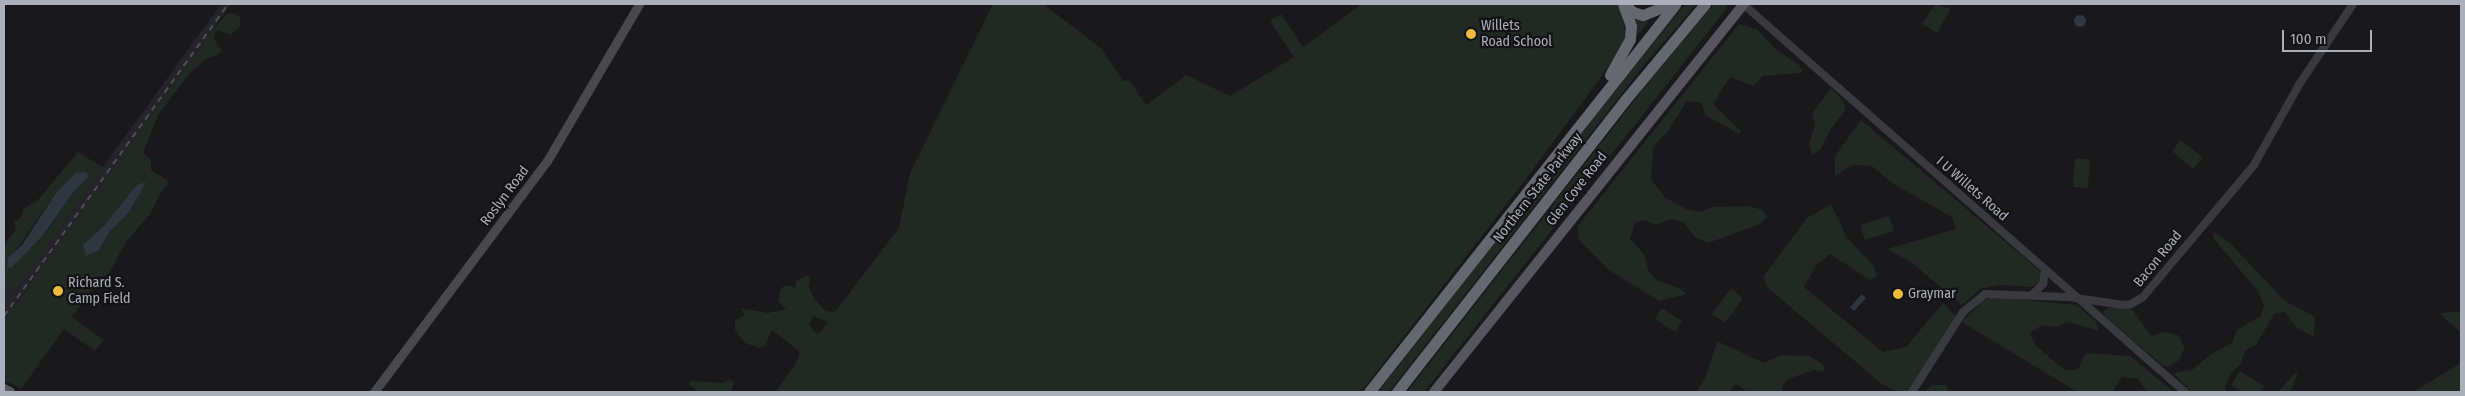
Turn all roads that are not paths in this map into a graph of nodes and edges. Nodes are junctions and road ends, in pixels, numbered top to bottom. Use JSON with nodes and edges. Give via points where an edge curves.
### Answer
{"nodes":[{"id":1,"x":639,"y":4,"type":"edge"},
{"id":2,"x":1624,"y":4,"type":"edge"},
{"id":3,"x":1670,"y":4,"type":"edge"},
{"id":4,"x":1675,"y":4,"type":"edge"},
{"id":5,"x":1705,"y":4,"type":"edge"},
{"id":6,"x":1743,"y":4,"type":"edge"},
{"id":7,"x":2354,"y":4,"type":"edge"},
{"id":8,"x":1596,"y":101,"type":"junction"},
{"id":9,"x":2045,"y":269,"type":"junction"},
{"id":10,"x":2032,"y":295,"type":"junction"},
{"id":11,"x":2080,"y":300,"type":"junction"},
{"id":12,"x":4,"y":389,"type":"edge"},
{"id":13,"x":10,"y":392,"type":"edge"},
{"id":14,"x":374,"y":392,"type":"edge"},
{"id":15,"x":1369,"y":392,"type":"edge"},
{"id":16,"x":1398,"y":392,"type":"edge"},
{"id":17,"x":1434,"y":392,"type":"edge"},
{"id":18,"x":1912,"y":392,"type":"edge"},
{"id":19,"x":2185,"y":392,"type":"edge"}],
"edges":[{"from":1,"to":14,"type":"main road","name":"Roslyn Road","via":[[536,177]]},
{"from":2,"to":3,"type":"highway","via":[[1643,15]]},
{"from":2,"to":8,"type":"highway","via":[[1630,26],[1629,44]]},
{"from":4,"to":8,"type":"highway","name":"Northern State Parkway"},
{"from":5,"to":16,"type":"highway","name":"Northern State Parkway","via":[[1625,100]]},
{"from":6,"to":9,"type":"street","name":"I U Willets Road"},
{"from":6,"to":17,"type":"main road","name":"Glen Cove Road"},
{"from":7,"to":11,"type":"street","name":"Bacon Road","via":[[2300,83],[2254,165],[2143,297],[2131,304]]},
{"from":8,"to":15,"type":"highway","name":"Northern State Parkway"},
{"from":9,"to":10,"type":"street","via":[[2043,284]]},
{"from":9,"to":11,"type":"street","name":"I U Willets Road"},
{"from":10,"to":11,"type":"street","name":"Bacon Road"},
{"from":10,"to":18,"type":"street","name":"Bacon Road","via":[[1998,292],[1976,299],[1942,343]]},
{"from":11,"to":19,"type":"street","name":"I U Willets Road"},
{"from":12,"to":13,"type":"main road"}]}
